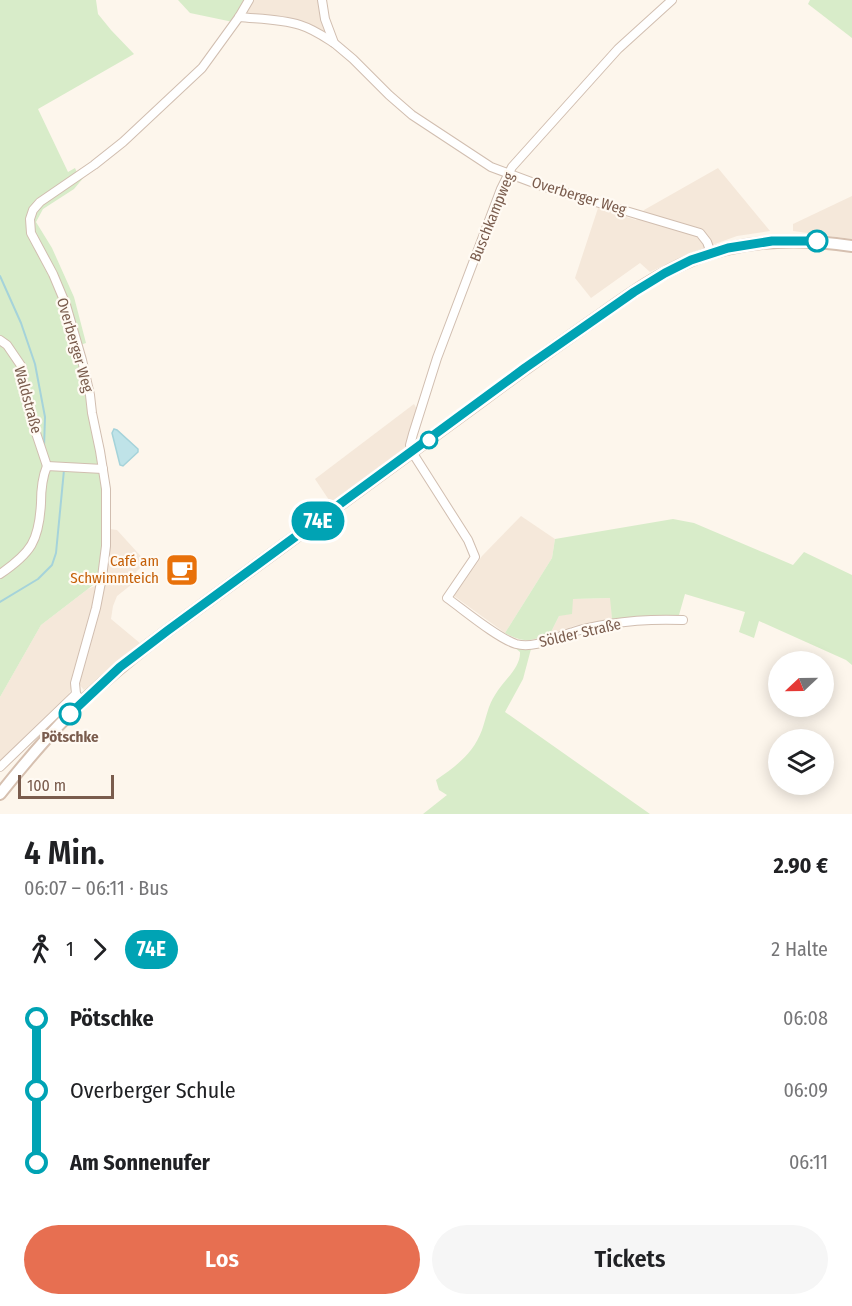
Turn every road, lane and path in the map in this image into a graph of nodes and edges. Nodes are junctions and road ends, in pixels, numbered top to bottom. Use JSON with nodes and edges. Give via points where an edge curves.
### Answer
{"nodes":[{"id":1,"x":249,"y":0,"type":"edge"},
{"id":2,"x":322,"y":0,"type":"edge"},
{"id":3,"x":672,"y":0,"type":"edge"},
{"id":4,"x":239,"y":17,"type":"junction"},
{"id":5,"x":334,"y":43,"type":"junction"},
{"id":6,"x":509,"y":173,"type":"junction"},
{"id":7,"x":852,"y":246,"type":"edge"},
{"id":8,"x":711,"y":253,"type":"junction"},
{"id":9,"x":0,"y":340,"type":"edge"},
{"id":10,"x":412,"y":452,"type":"junction"},
{"id":11,"x":47,"y":466,"type":"junction"},
{"id":12,"x":103,"y":469,"type":"junction"},
{"id":13,"x":0,"y":574,"type":"edge"},
{"id":14,"x":682,"y":620,"type":"dead end"},
{"id":15,"x":79,"y":698,"type":"junction"},
{"id":16,"x":0,"y":767,"type":"edge"},
{"id":17,"x":0,"y":794,"type":"edge"}],
"edges":[{"from":1,"to":4,"type":"street","name":"Overberger Weg"},
{"from":2,"to":5,"type":"street"},
{"from":3,"to":6,"type":"street","name":"Buschkampweg","via":[[618,49]]},
{"from":4,"to":5,"type":"street","name":"Overberger Weg","via":[[301,25]]},
{"from":4,"to":12,"type":"street","name":"Overberger Weg","via":[[194,76],[123,142],[40,202],[30,219],[31,233],[66,305],[90,394]]},
{"from":5,"to":6,"type":"street","name":"Overberger Weg","via":[[412,115],[491,167]]},
{"from":6,"to":8,"type":"street","name":"Overberger Weg","via":[[699,232]]},
{"from":6,"to":10,"type":"street","name":"Buschkampweg","via":[[437,358],[410,445]]},
{"from":7,"to":8,"type":"main road","via":[[772,241]]},
{"from":8,"to":10,"type":"main road","via":[[634,292]]},
{"from":9,"to":11,"type":"street","name":"Waldstraße","via":[[22,367],[31,418]]},
{"from":10,"to":14,"type":"street","name":"Sölder Straße","via":[[475,557],[447,598],[499,636],[516,644],[532,644],[611,624]]},
{"from":10,"to":15,"type":"main road"},
{"from":11,"to":12,"type":"street"},
{"from":11,"to":13,"type":"street","via":[[36,539],[25,556]]},
{"from":12,"to":15,"type":"street","name":"Overberger Weg","via":[[106,546],[96,608],[75,683]]},
{"from":15,"to":16,"type":"street"},
{"from":15,"to":17,"type":"main road"}]}
